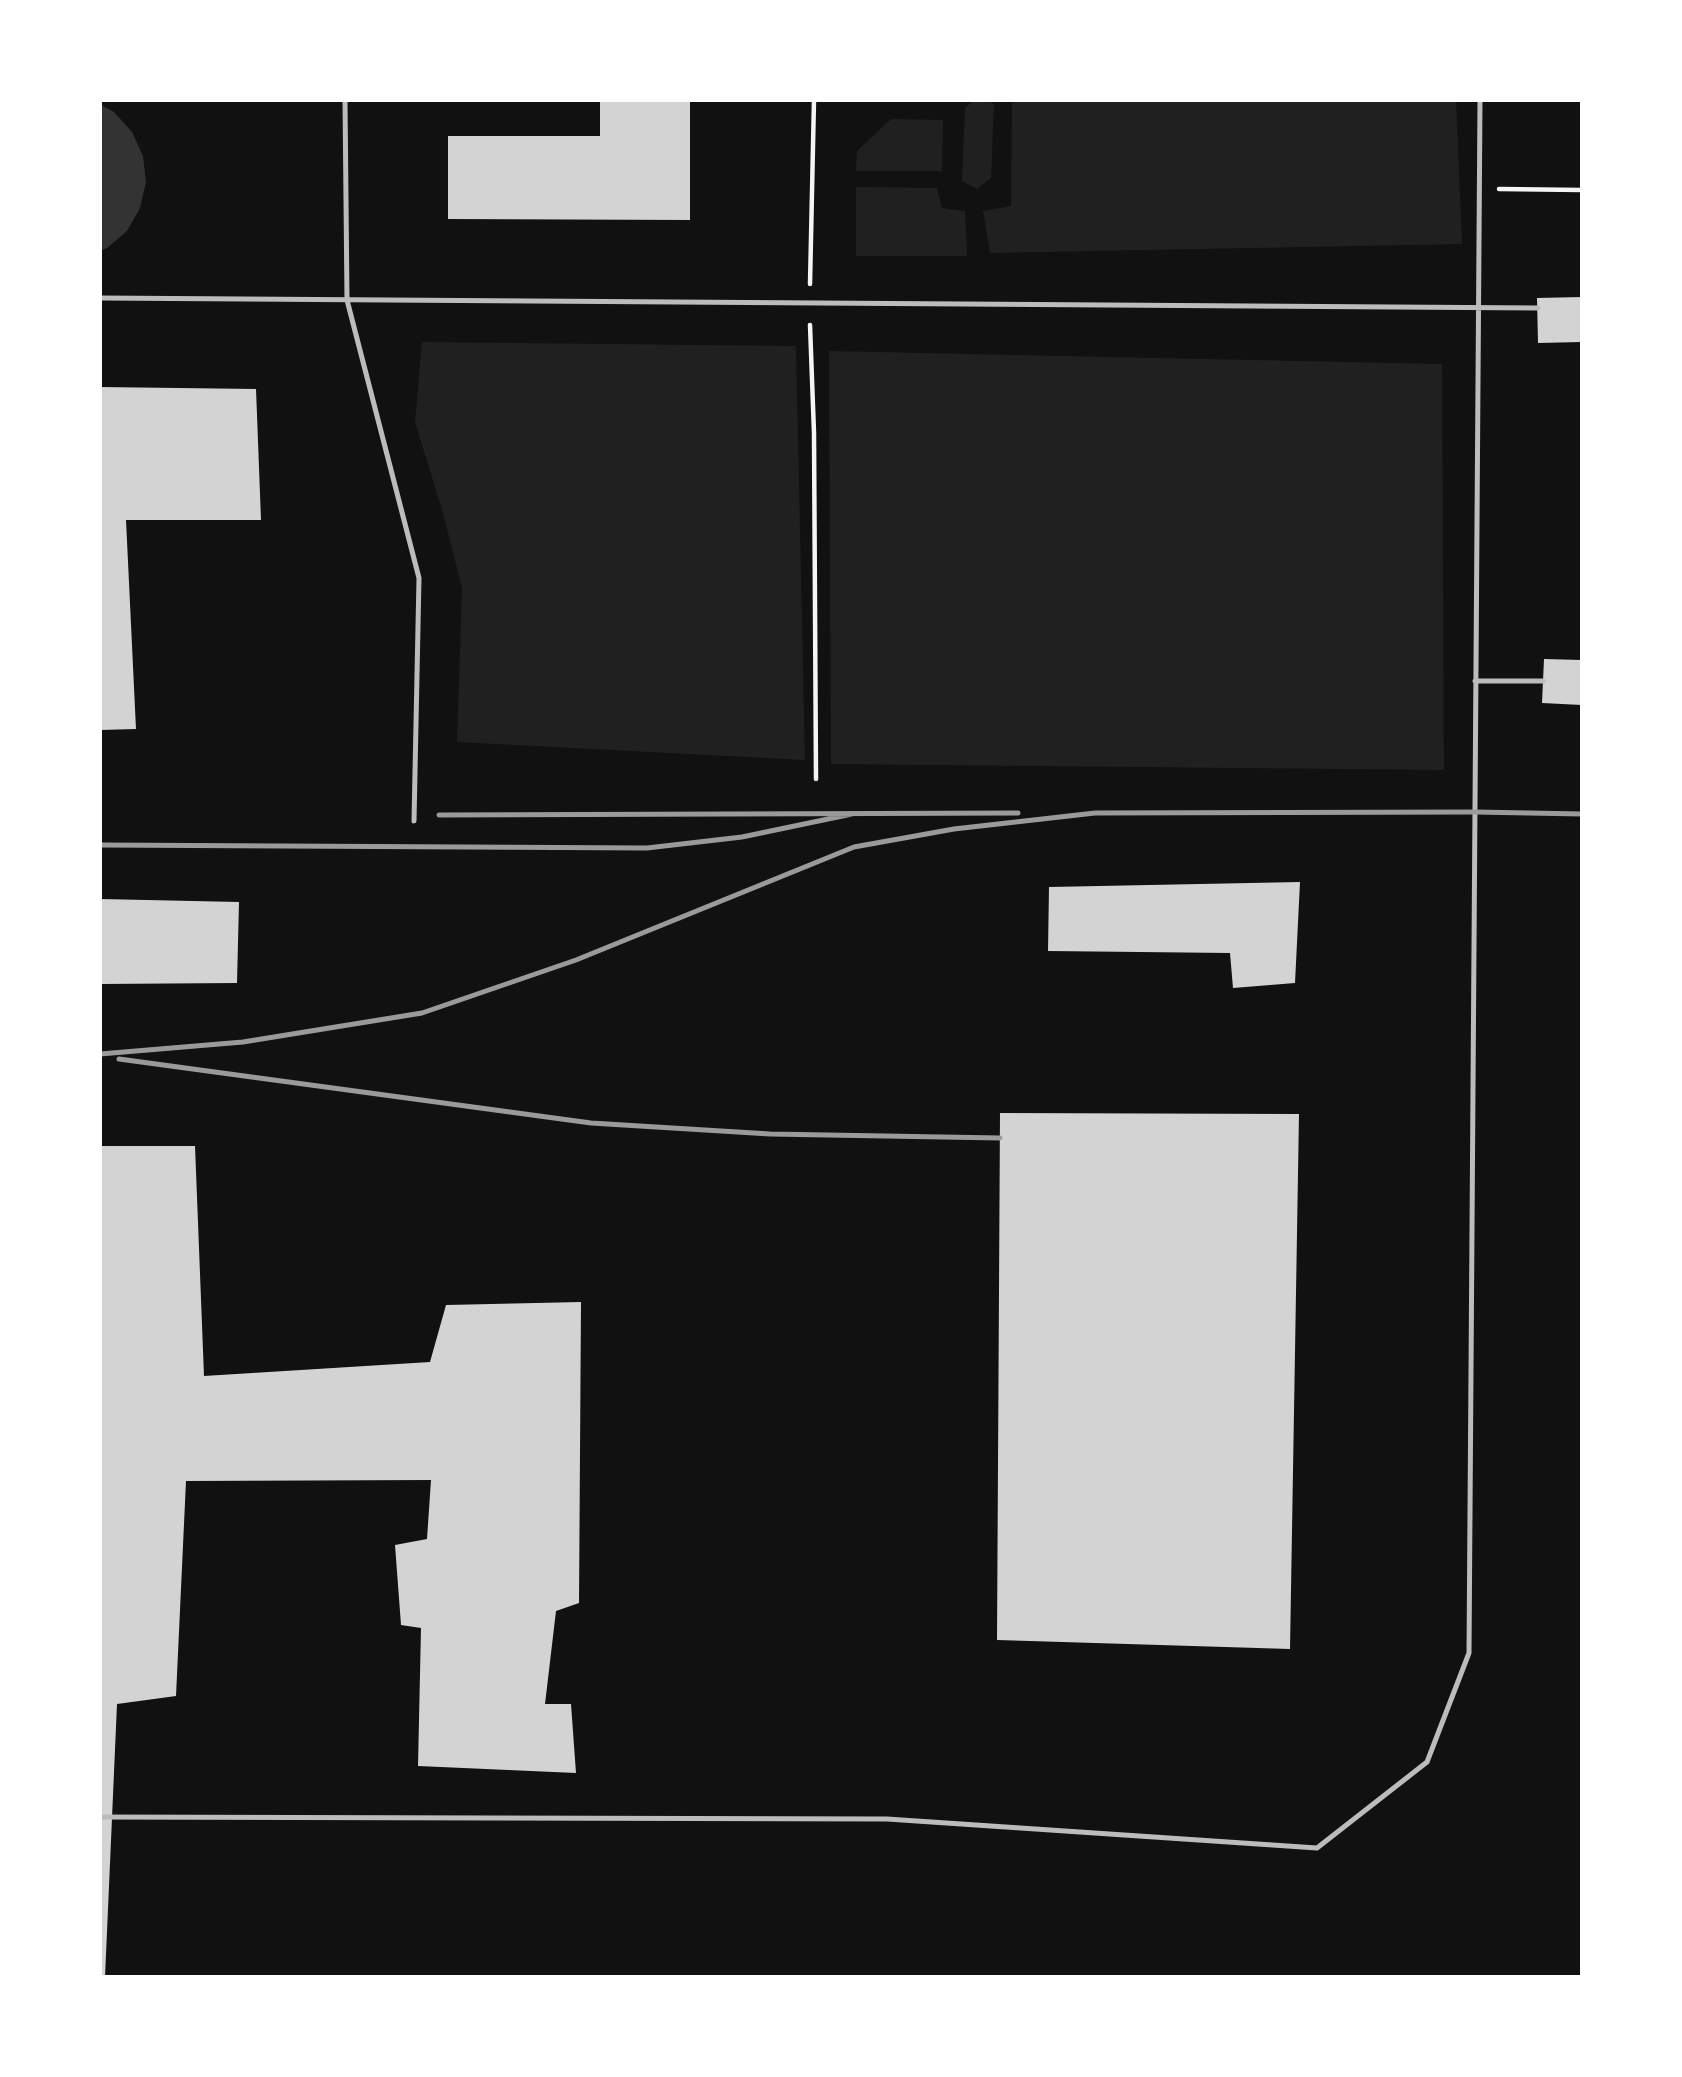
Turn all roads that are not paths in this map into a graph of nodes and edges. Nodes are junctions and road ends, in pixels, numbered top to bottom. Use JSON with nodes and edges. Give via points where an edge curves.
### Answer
{"nodes":[{"id":1,"x":345,"y":100,"type":"edge"},
{"id":2,"x":1480,"y":100,"type":"edge"},
{"id":3,"x":100,"y":298,"type":"edge"},
{"id":4,"x":347,"y":300,"type":"junction"},
{"id":5,"x":1479,"y":308,"type":"junction"},
{"id":6,"x":1538,"y":308,"type":"dead end"},
{"id":7,"x":1475,"y":681,"type":"junction"},
{"id":8,"x":1543,"y":681,"type":"dead end"},
{"id":9,"x":414,"y":821,"type":"dead end"},
{"id":10,"x":100,"y":1817,"type":"edge"}],
"edges":[{"from":1,"to":4,"type":"lane"},
{"from":2,"to":5,"type":"lane"},
{"from":3,"to":4,"type":"lane"},
{"from":4,"to":5,"type":"lane"},
{"from":4,"to":9,"type":"lane","via":[[419,578]]},
{"from":5,"to":6,"type":"lane"},
{"from":5,"to":7,"type":"lane"},
{"from":7,"to":8,"type":"lane"},
{"from":7,"to":10,"type":"lane","via":[[1468,1653],[1427,1762],[1317,1848],[887,1819]]}]}
